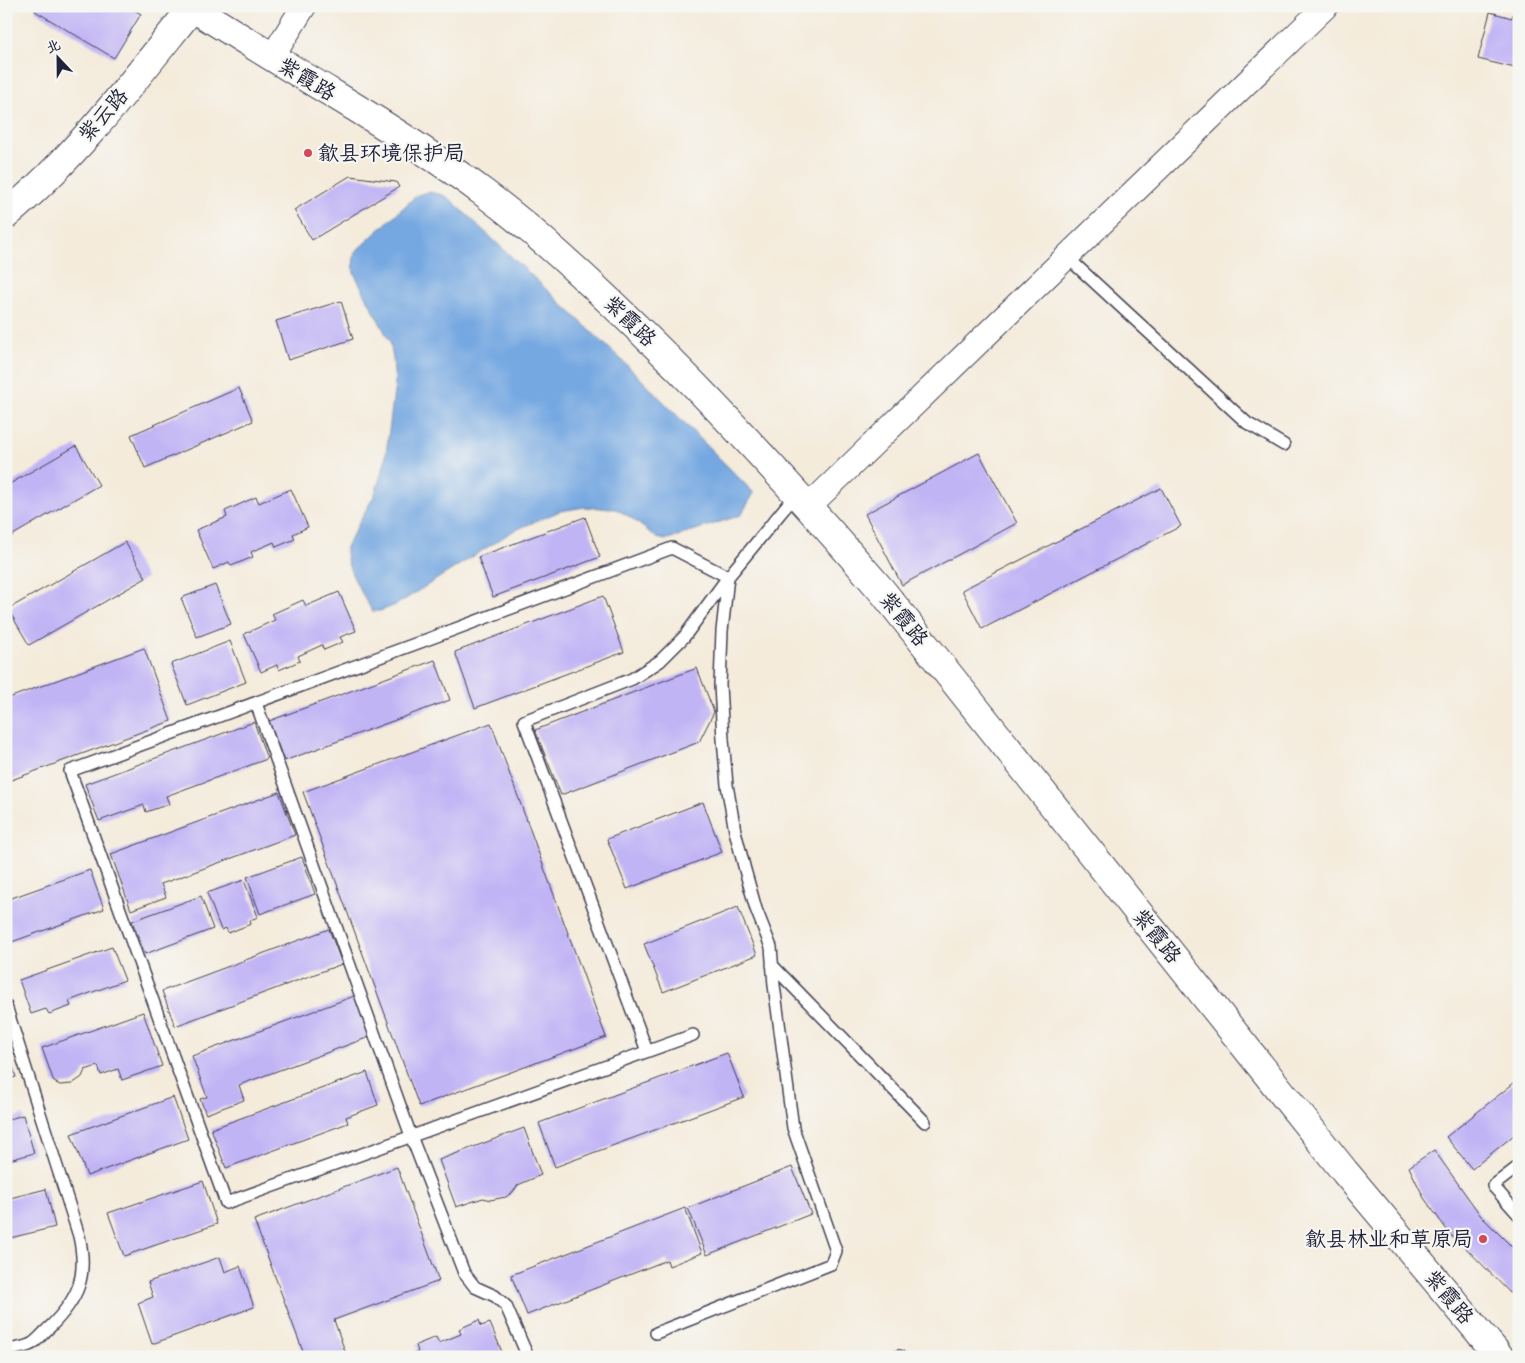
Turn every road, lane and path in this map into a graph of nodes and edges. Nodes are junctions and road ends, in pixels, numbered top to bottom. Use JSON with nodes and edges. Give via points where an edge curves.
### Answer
{"nodes":[{"id":1,"x":304,"y":6,"type":"edge"},
{"id":2,"x":1326,"y":6,"type":"edge"},
{"id":3,"x":191,"y":7,"type":"edge"},
{"id":4,"x":272,"y":57,"type":"junction"},
{"id":5,"x":6,"y":215,"type":"edge"},
{"id":6,"x":1067,"y":257,"type":"junction"},
{"id":7,"x":1284,"y":445,"type":"dead end"},
{"id":8,"x":803,"y":500,"type":"junction"},
{"id":9,"x":728,"y":577,"type":"junction"},
{"id":10,"x":256,"y":703,"type":"junction"},
{"id":11,"x":772,"y":965,"type":"junction"},
{"id":12,"x":6,"y":1006,"type":"edge"},
{"id":13,"x":693,"y":1035,"type":"dead end"},
{"id":14,"x":647,"y":1051,"type":"junction"},
{"id":15,"x":924,"y":1122,"type":"dead end"},
{"id":16,"x":411,"y":1136,"type":"junction"},
{"id":17,"x":1519,"y":1166,"type":"edge"},
{"id":18,"x":1519,"y":1215,"type":"edge"},
{"id":19,"x":656,"y":1333,"type":"dead end"},
{"id":20,"x":1493,"y":1348,"type":"edge"},
{"id":21,"x":6,"y":1350,"type":"edge"},
{"id":22,"x":1519,"y":1353,"type":"edge"},
{"id":23,"x":528,"y":1357,"type":"edge"}],
"edges":[{"from":1,"to":4,"type":"street"},
{"from":2,"to":6,"type":"street"},
{"from":3,"to":4,"type":"street","name":"紫霞路"},
{"from":3,"to":5,"type":"street","name":"紫云路","via":[[99,123]]},
{"from":4,"to":8,"type":"street","name":"紫霞路","via":[[446,165],[540,238],[670,359]]},
{"from":6,"to":7,"type":"lane","via":[[1247,423]]},
{"from":6,"to":8,"type":"street"},
{"from":8,"to":9,"type":"lane"},
{"from":8,"to":20,"type":"street","name":"紫霞路","via":[[883,592],[1345,1172]]},
{"from":9,"to":10,"type":"lane","via":[[672,548]]},
{"from":9,"to":11,"type":"lane","via":[[720,685],[727,785],[743,862],[756,909],[771,946]]},
{"from":9,"to":14,"type":"lane","via":[[684,637],[647,671],[524,722]]},
{"from":10,"to":16,"type":"lane"},
{"from":10,"to":16,"type":"lane","via":[[70,771],[226,1203]]},
{"from":11,"to":15,"type":"lane"},
{"from":11,"to":19,"type":"lane","via":[[792,1128],[836,1251],[831,1264]]},
{"from":12,"to":21,"type":"lane","via":[[79,1236],[83,1267],[74,1298],[66,1312],[32,1344]]},
{"from":13,"to":14,"type":"lane"},
{"from":14,"to":16,"type":"lane"},
{"from":16,"to":23,"type":"lane","via":[[464,1273],[475,1288],[495,1296],[506,1306]]},
{"from":17,"to":18,"type":"lane","via":[[1493,1186]]},
{"from":20,"to":22,"type":"street"}]}
